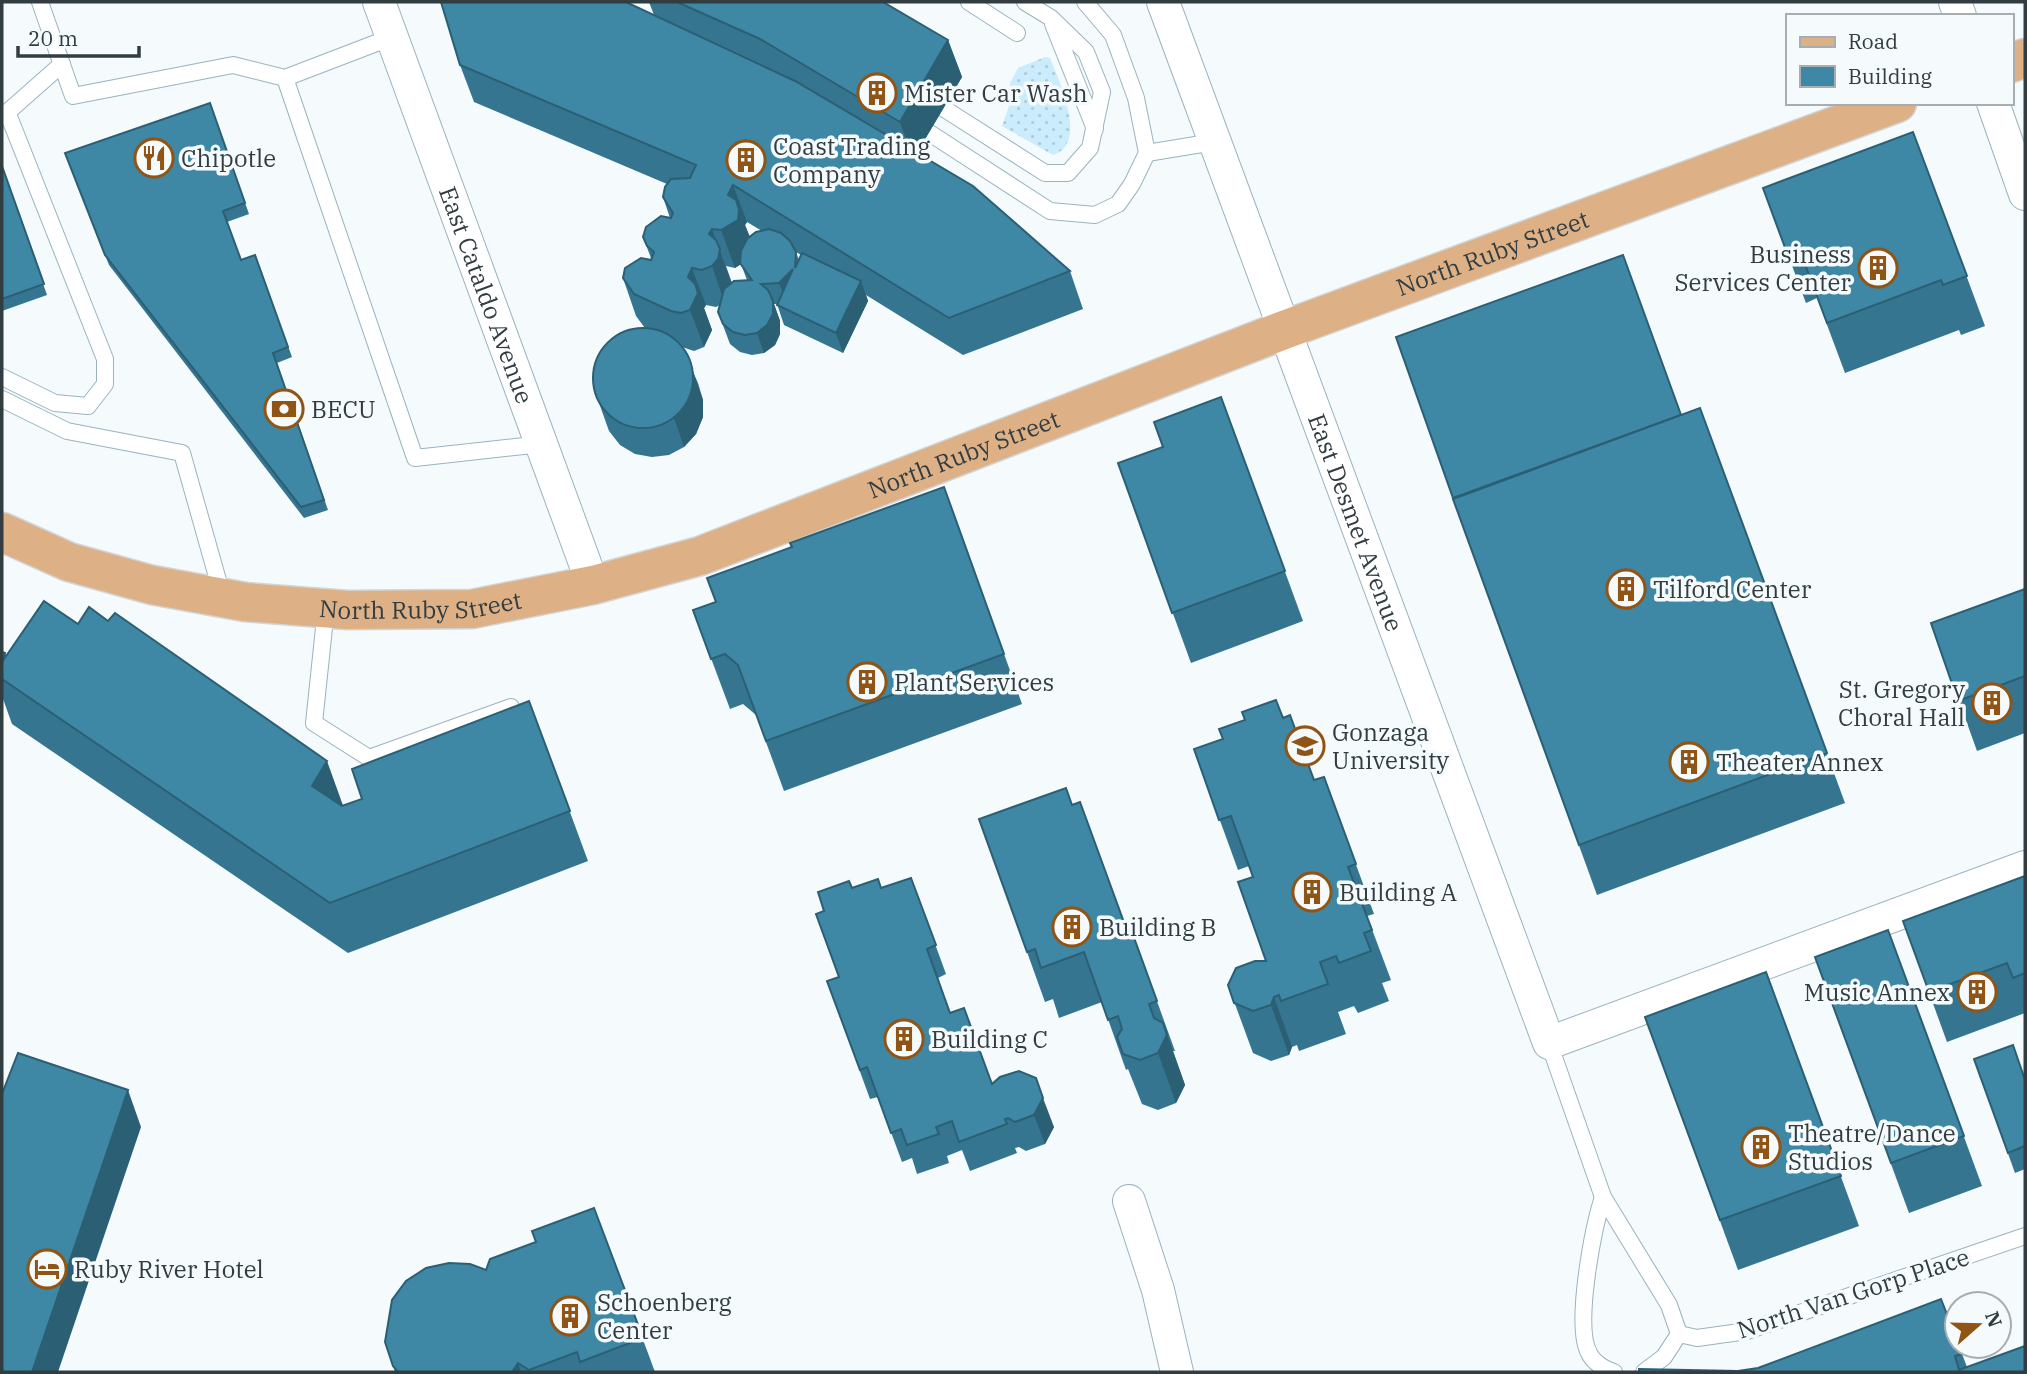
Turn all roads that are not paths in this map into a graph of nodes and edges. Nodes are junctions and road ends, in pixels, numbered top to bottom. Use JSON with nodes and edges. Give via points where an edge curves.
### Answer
{"nodes":[{"id":1,"x":40,"y":2,"type":"edge"},
{"id":2,"x":379,"y":2,"type":"edge"},
{"id":3,"x":969,"y":2,"type":"edge"},
{"id":4,"x":1025,"y":2,"type":"edge"},
{"id":5,"x":1085,"y":2,"type":"edge"},
{"id":6,"x":1163,"y":2,"type":"edge"},
{"id":7,"x":1051,"y":18,"type":"junction"},
{"id":8,"x":1017,"y":33,"type":"dead end"},
{"id":9,"x":392,"y":37,"type":"junction"},
{"id":10,"x":62,"y":64,"type":"junction"},
{"id":11,"x":285,"y":78,"type":"junction"},
{"id":12,"x":1893,"y":105,"type":"edge"},
{"id":13,"x":1994,"y":105,"type":"edge"},
{"id":14,"x":943,"y":108,"type":"dead end"},
{"id":15,"x":5,"y":115,"type":"edge"},
{"id":16,"x":1094,"y":130,"type":"junction"},
{"id":17,"x":928,"y":132,"type":"dead end"},
{"id":18,"x":1214,"y":142,"type":"junction"},
{"id":19,"x":1147,"y":153,"type":"junction"},
{"id":20,"x":2025,"y":194,"type":"edge"},
{"id":21,"x":1283,"y":330,"type":"junction"},
{"id":22,"x":2,"y":377,"type":"edge"},
{"id":23,"x":2,"y":399,"type":"edge"},
{"id":24,"x":542,"y":444,"type":"junction"},
{"id":25,"x":2,"y":532,"type":"edge"},
{"id":26,"x":593,"y":586,"type":"junction"},
{"id":27,"x":223,"y":598,"type":"junction"},
{"id":28,"x":326,"y":609,"type":"junction"},
{"id":29,"x":511,"y":707,"type":"edge"},
{"id":30,"x":2025,"y":867,"type":"edge"},
{"id":31,"x":1549,"y":1042,"type":"junction"},
{"id":32,"x":1602,"y":1197,"type":"junction"},
{"id":33,"x":1129,"y":1201,"type":"dead end"},
{"id":34,"x":2025,"y":1236,"type":"edge"},
{"id":35,"x":1679,"y":1335,"type":"junction"},
{"id":36,"x":1177,"y":1372,"type":"edge"},
{"id":37,"x":1614,"y":1372,"type":"edge"},
{"id":38,"x":1644,"y":1372,"type":"edge"}],
"edges":[{"from":1,"to":10,"type":"lane"},
{"from":2,"to":9,"type":"street","name":"East Cataldo Avenue"},
{"from":3,"to":8,"type":"lane"},
{"from":4,"to":7,"type":"lane"},
{"from":5,"to":19,"type":"lane","via":[[1112,36],[1136,97]]},
{"from":6,"to":18,"type":"street","name":"East Desmet Avenue"},
{"from":7,"to":16,"type":"lane"},
{"from":7,"to":16,"type":"lane","via":[[1086,52],[1102,92]]},
{"from":9,"to":11,"type":"lane"},
{"from":9,"to":24,"type":"street","name":"East Cataldo Avenue"},
{"from":10,"to":11,"type":"lane","via":[[73,96],[233,65]]},
{"from":10,"to":15,"type":"lane"},
{"from":11,"to":24,"type":"lane","via":[[415,457]]},
{"from":12,"to":21,"type":"main road","name":"North Ruby Street"},
{"from":13,"to":20,"type":"street"},
{"from":14,"to":16,"type":"lane","via":[[1045,173],[1068,173],[1090,148]]},
{"from":15,"to":22,"type":"lane","via":[[105,359],[105,384],[88,406],[55,403]]},
{"from":17,"to":19,"type":"lane","via":[[1050,211],[1096,215],[1118,204]]},
{"from":18,"to":19,"type":"lane"},
{"from":18,"to":21,"type":"street","name":"East Desmet Avenue"},
{"from":21,"to":26,"type":"main road","name":"North Ruby Street","via":[[712,552]]},
{"from":21,"to":31,"type":"street","name":"East Desmet Avenue"},
{"from":23,"to":27,"type":"lane","via":[[67,431],[182,453]]},
{"from":24,"to":26,"type":"street","name":"East Cataldo Avenue"},
{"from":25,"to":27,"type":"main road","name":"North Ruby Street","via":[[69,562],[152,585]]},
{"from":26,"to":28,"type":"main road","name":"North Ruby Street","via":[[472,609]]},
{"from":27,"to":28,"type":"main road","name":"North Ruby Street"},
{"from":28,"to":29,"type":"lane","via":[[314,723],[369,758]]},
{"from":30,"to":31,"type":"street"},
{"from":31,"to":32,"type":"lane"},
{"from":32,"to":35,"type":"lane","via":[[1669,1305]]},
{"from":32,"to":37,"type":"lane","via":[[1592,1231],[1583,1334],[1589,1355]]},
{"from":33,"to":36,"type":"street","via":[[1158,1290]]},
{"from":34,"to":35,"type":"lane","name":"North Van Gorp Place","via":[[1747,1331],[1697,1338]]},
{"from":35,"to":38,"type":"lane","via":[[1664,1357]]}]}
